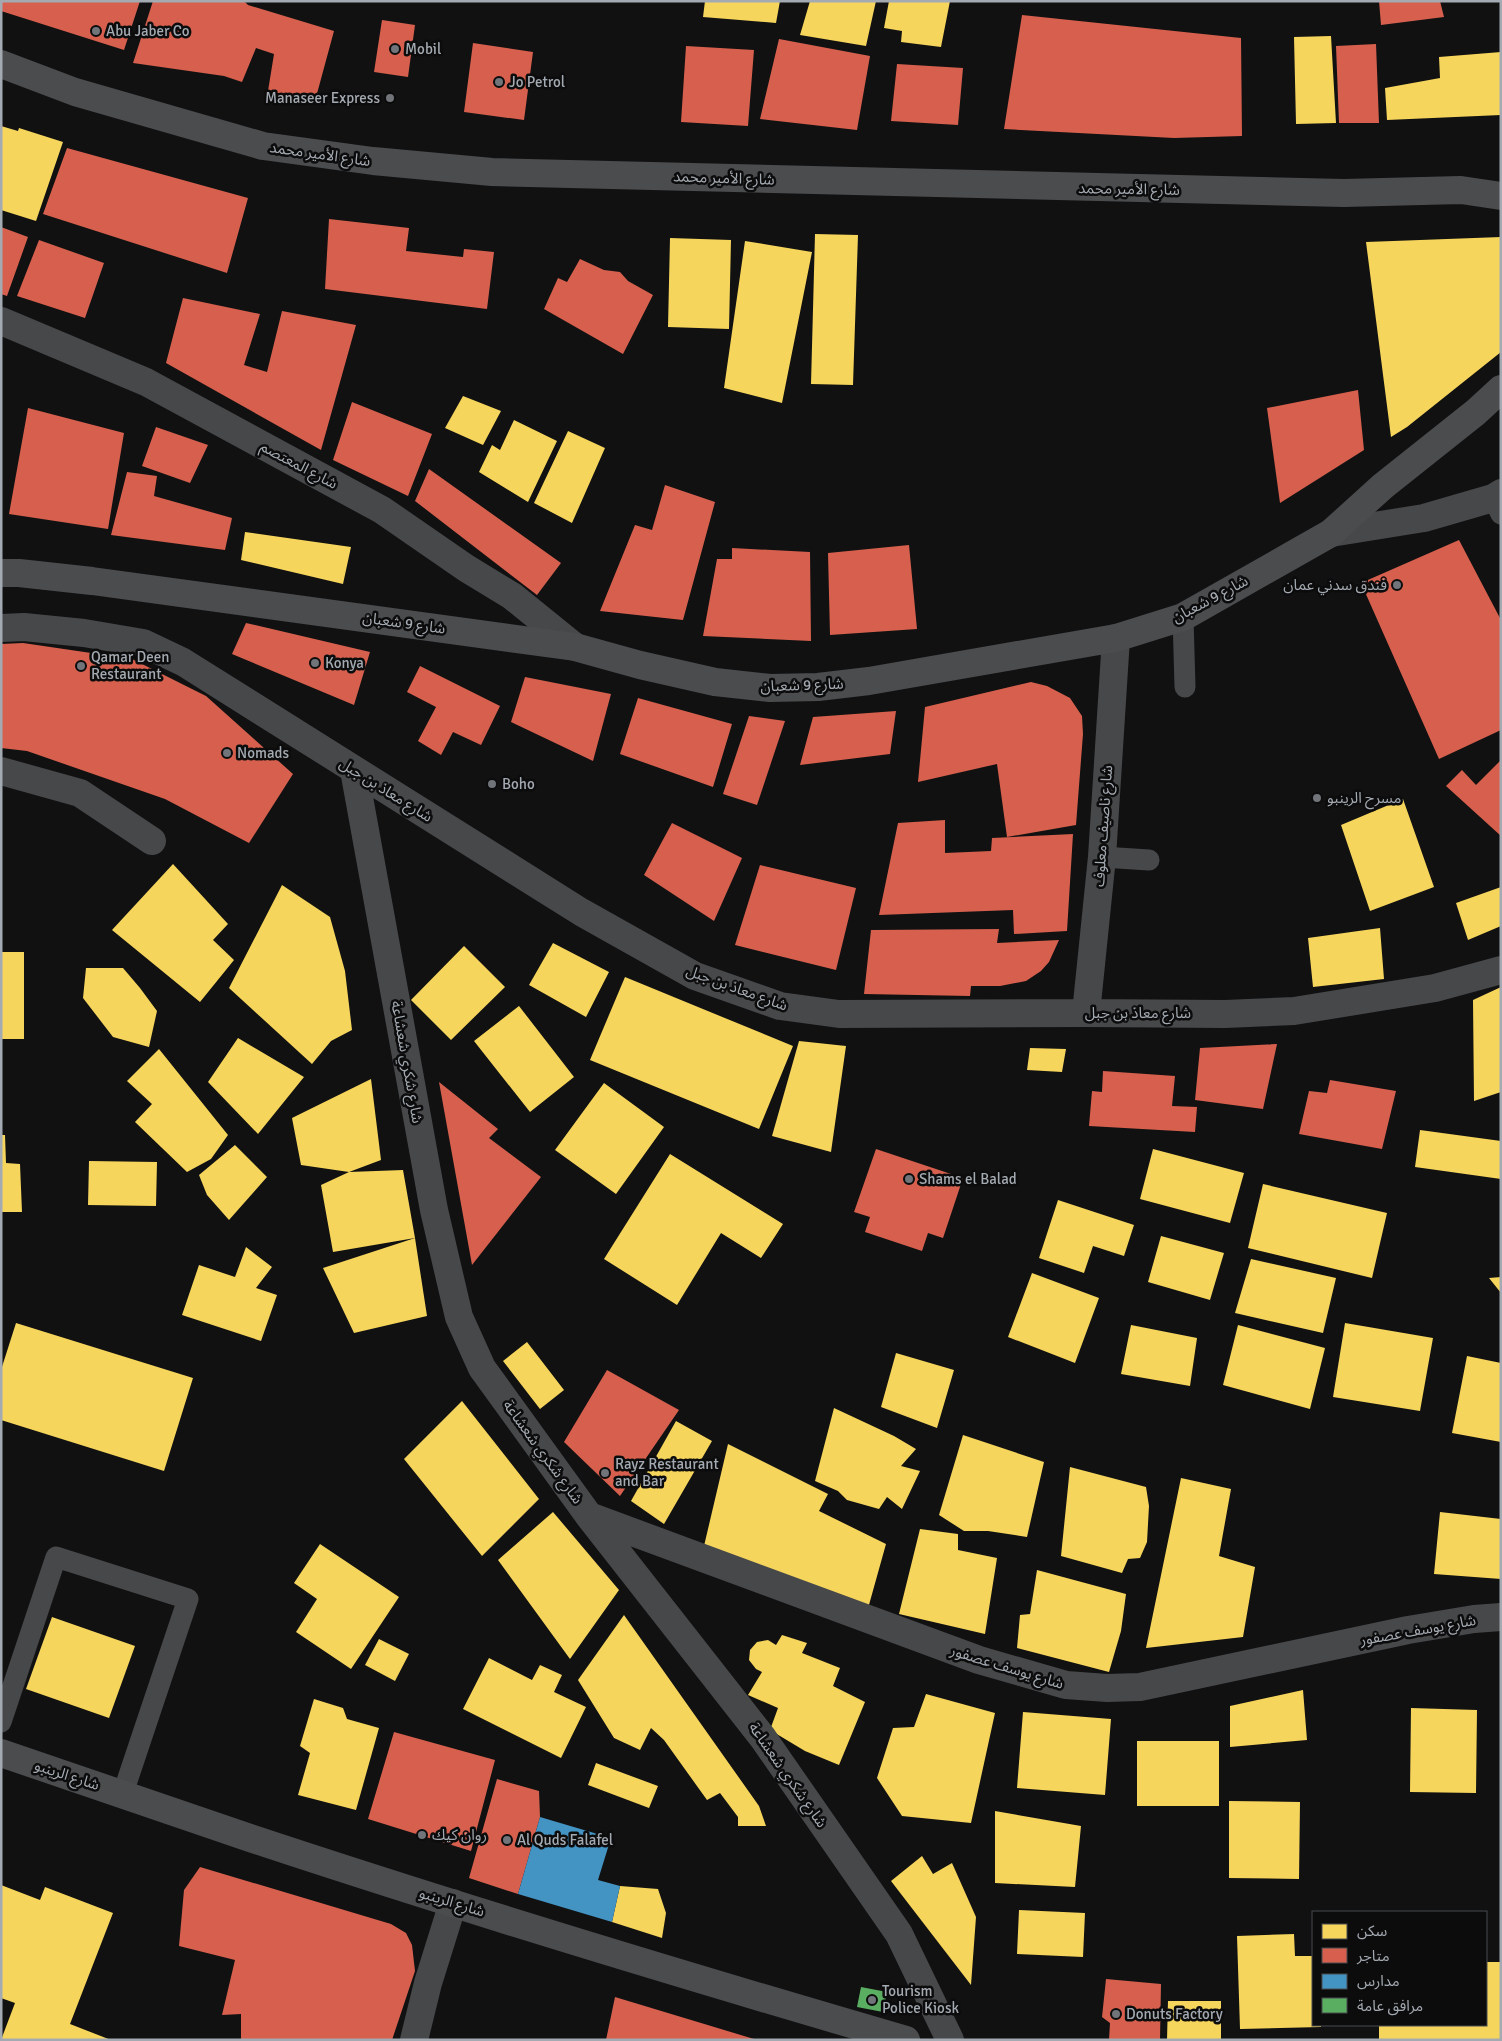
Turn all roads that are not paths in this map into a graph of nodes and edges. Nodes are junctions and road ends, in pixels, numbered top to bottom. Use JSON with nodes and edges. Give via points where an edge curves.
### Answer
{"nodes":[{"id":1,"x":1,"y":64,"type":"edge"},
{"id":2,"x":1501,"y":181,"type":"edge"},
{"id":3,"x":1461,"y":190,"type":"junction"},
{"id":4,"x":1501,"y":196,"type":"edge"},
{"id":5,"x":1,"y":321,"type":"edge"},
{"id":6,"x":1501,"y":389,"type":"edge"},
{"id":7,"x":1498,"y":502,"type":"edge"},
{"id":8,"x":1331,"y":533,"type":"junction"},
{"id":9,"x":1,"y":573,"type":"edge"},
{"id":10,"x":1183,"y":617,"type":"junction"},
{"id":11,"x":1,"y":628,"type":"edge"},
{"id":12,"x":1116,"y":638,"type":"junction"},
{"id":13,"x":576,"y":647,"type":"junction"},
{"id":14,"x":1185,"y":687,"type":"dead end"},
{"id":15,"x":354,"y":770,"type":"junction"},
{"id":16,"x":1,"y":771,"type":"edge"},
{"id":17,"x":152,"y":841,"type":"dead end"},
{"id":18,"x":1102,"y":856,"type":"junction"},
{"id":19,"x":1149,"y":860,"type":"dead end"},
{"id":20,"x":1501,"y":970,"type":"edge"},
{"id":21,"x":1086,"y":1013,"type":"junction"},
{"id":22,"x":589,"y":1516,"type":"junction"},
{"id":23,"x":1501,"y":1617,"type":"edge"},
{"id":24,"x":1,"y":1722,"type":"edge"},
{"id":25,"x":1,"y":1753,"type":"edge"},
{"id":26,"x":123,"y":1793,"type":"junction"},
{"id":27,"x":453,"y":1903,"type":"junction"},
{"id":28,"x":414,"y":2040,"type":"edge"},
{"id":29,"x":906,"y":2040,"type":"edge"},
{"id":30,"x":950,"y":2040,"type":"edge"}],
"edges":[{"from":1,"to":3,"type":"street","name":"شارع الأمير محمد","via":[[75,92],[263,146],[492,172],[1335,193]]},
{"from":2,"to":3,"type":"street","name":"شارع الأمير محمد"},
{"from":3,"to":4,"type":"street","name":"شارع الأمير محمد"},
{"from":5,"to":13,"type":"street","name":"شارع المعتصم","via":[[146,382],[382,510],[512,596]]},
{"from":6,"to":8,"type":"street","name":"شارع 9 شعبان"},
{"from":7,"to":8,"type":"street"},
{"from":8,"to":10,"type":"street","name":"شارع 9 شعبان"},
{"from":9,"to":13,"type":"street","name":"شارع 9 شعبان","via":[[92,581]]},
{"from":10,"to":12,"type":"street","name":"شارع 9 شعبان"},
{"from":10,"to":14,"type":"lane"},
{"from":11,"to":15,"type":"street","name":"شارع معاذ بن جبل","via":[[84,633],[143,643],[183,662]]},
{"from":12,"to":13,"type":"street","name":"شارع 9 شعبان","via":[[869,681],[770,688],[715,682]]},
{"from":12,"to":18,"type":"street","name":"شارع ناصيف معلوف"},
{"from":15,"to":21,"type":"street","name":"شارع معاذ بن جبل","via":[[581,912],[695,976],[780,1006],[839,1014]]},
{"from":15,"to":22,"type":"street","name":"شارع شكري شعشاعة","via":[[432,1201],[459,1317],[482,1368]]},
{"from":16,"to":17,"type":"street","via":[[80,793]]},
{"from":18,"to":19,"type":"lane"},
{"from":18,"to":21,"type":"street","name":"شارع ناصيف معلوف"},
{"from":20,"to":21,"type":"street","name":"شارع معاذ بن جبل","via":[[1435,988],[1294,1011]]},
{"from":22,"to":23,"type":"street","name":"شارع يوسف عصفور","via":[[979,1660],[1066,1685],[1140,1686],[1408,1630]]},
{"from":22,"to":30,"type":"street","name":"شارع شكري شعشاعة","via":[[763,1738],[893,1926]]},
{"from":24,"to":26,"type":"lane","via":[[56,1557],[188,1599]]},
{"from":25,"to":26,"type":"street","name":"شارع الرينبو"},
{"from":26,"to":27,"type":"street","name":"شارع الرينبو","via":[[247,1837]]},
{"from":27,"to":28,"type":"street"},
{"from":27,"to":29,"type":"street","name":"شارع الرينبو"}]}
